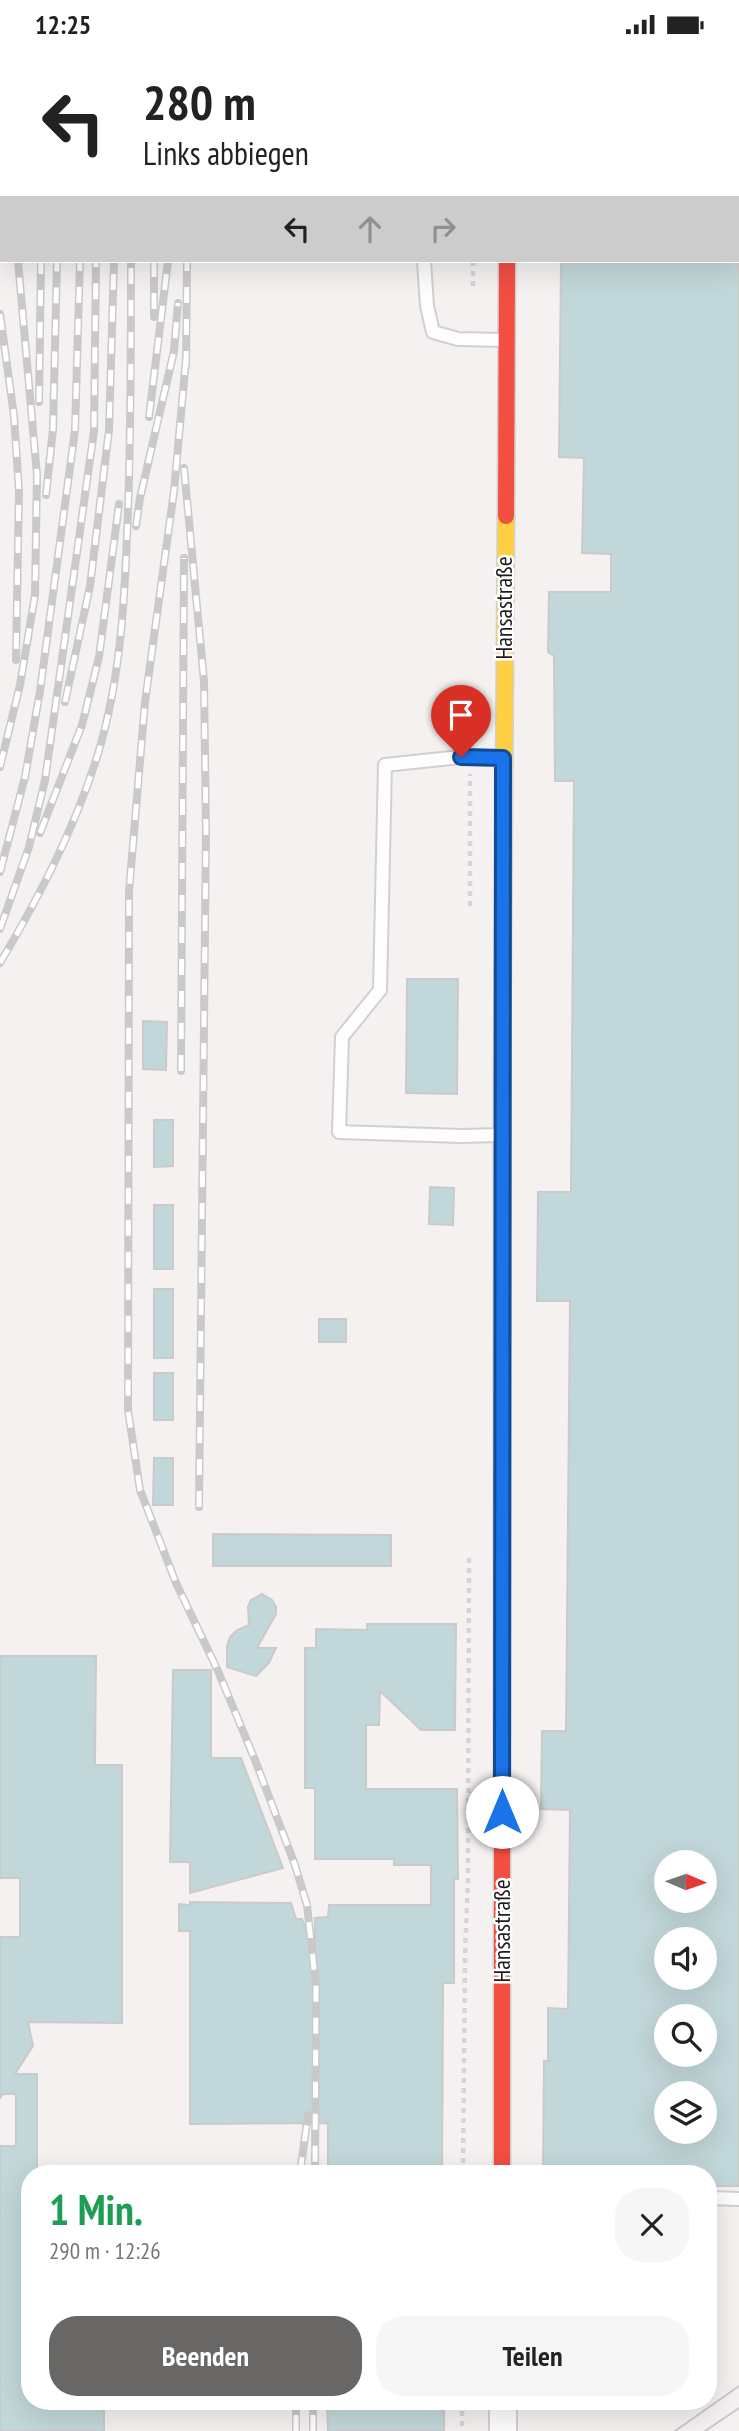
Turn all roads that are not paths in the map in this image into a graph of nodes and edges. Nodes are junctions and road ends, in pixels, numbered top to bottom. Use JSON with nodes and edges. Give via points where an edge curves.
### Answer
{"nodes":[{"id":1,"x":424,"y":263,"type":"edge"},
{"id":2,"x":507,"y":263,"type":"edge"},
{"id":3,"x":506,"y":340,"type":"junction"},
{"id":4,"x":503,"y":758,"type":"junction"},
{"id":5,"x":502,"y":1135,"type":"junction"},
{"id":6,"x":502,"y":2165,"type":"edge"},
{"id":7,"x":717,"y":2198,"type":"edge"},
{"id":8,"x":739,"y":2199,"type":"edge"},
{"id":9,"x":503,"y":2410,"type":"edge"},
{"id":10,"x":503,"y":2431,"type":"edge"}],
"edges":[{"from":1,"to":3,"type":"lane","via":[[433,333],[458,339]]},
{"from":2,"to":3,"type":"street","name":"Hansastraße"},
{"from":3,"to":4,"type":"street","name":"Hansastraße"},
{"from":4,"to":5,"type":"street","name":"Hansastraße"},
{"from":4,"to":5,"type":"lane","via":[[470,756],[385,765],[380,990],[341,1037],[340,1132]]},
{"from":5,"to":6,"type":"street","name":"Hansastraße"},
{"from":7,"to":8,"type":"lane"},
{"from":9,"to":10,"type":"street"}]}
